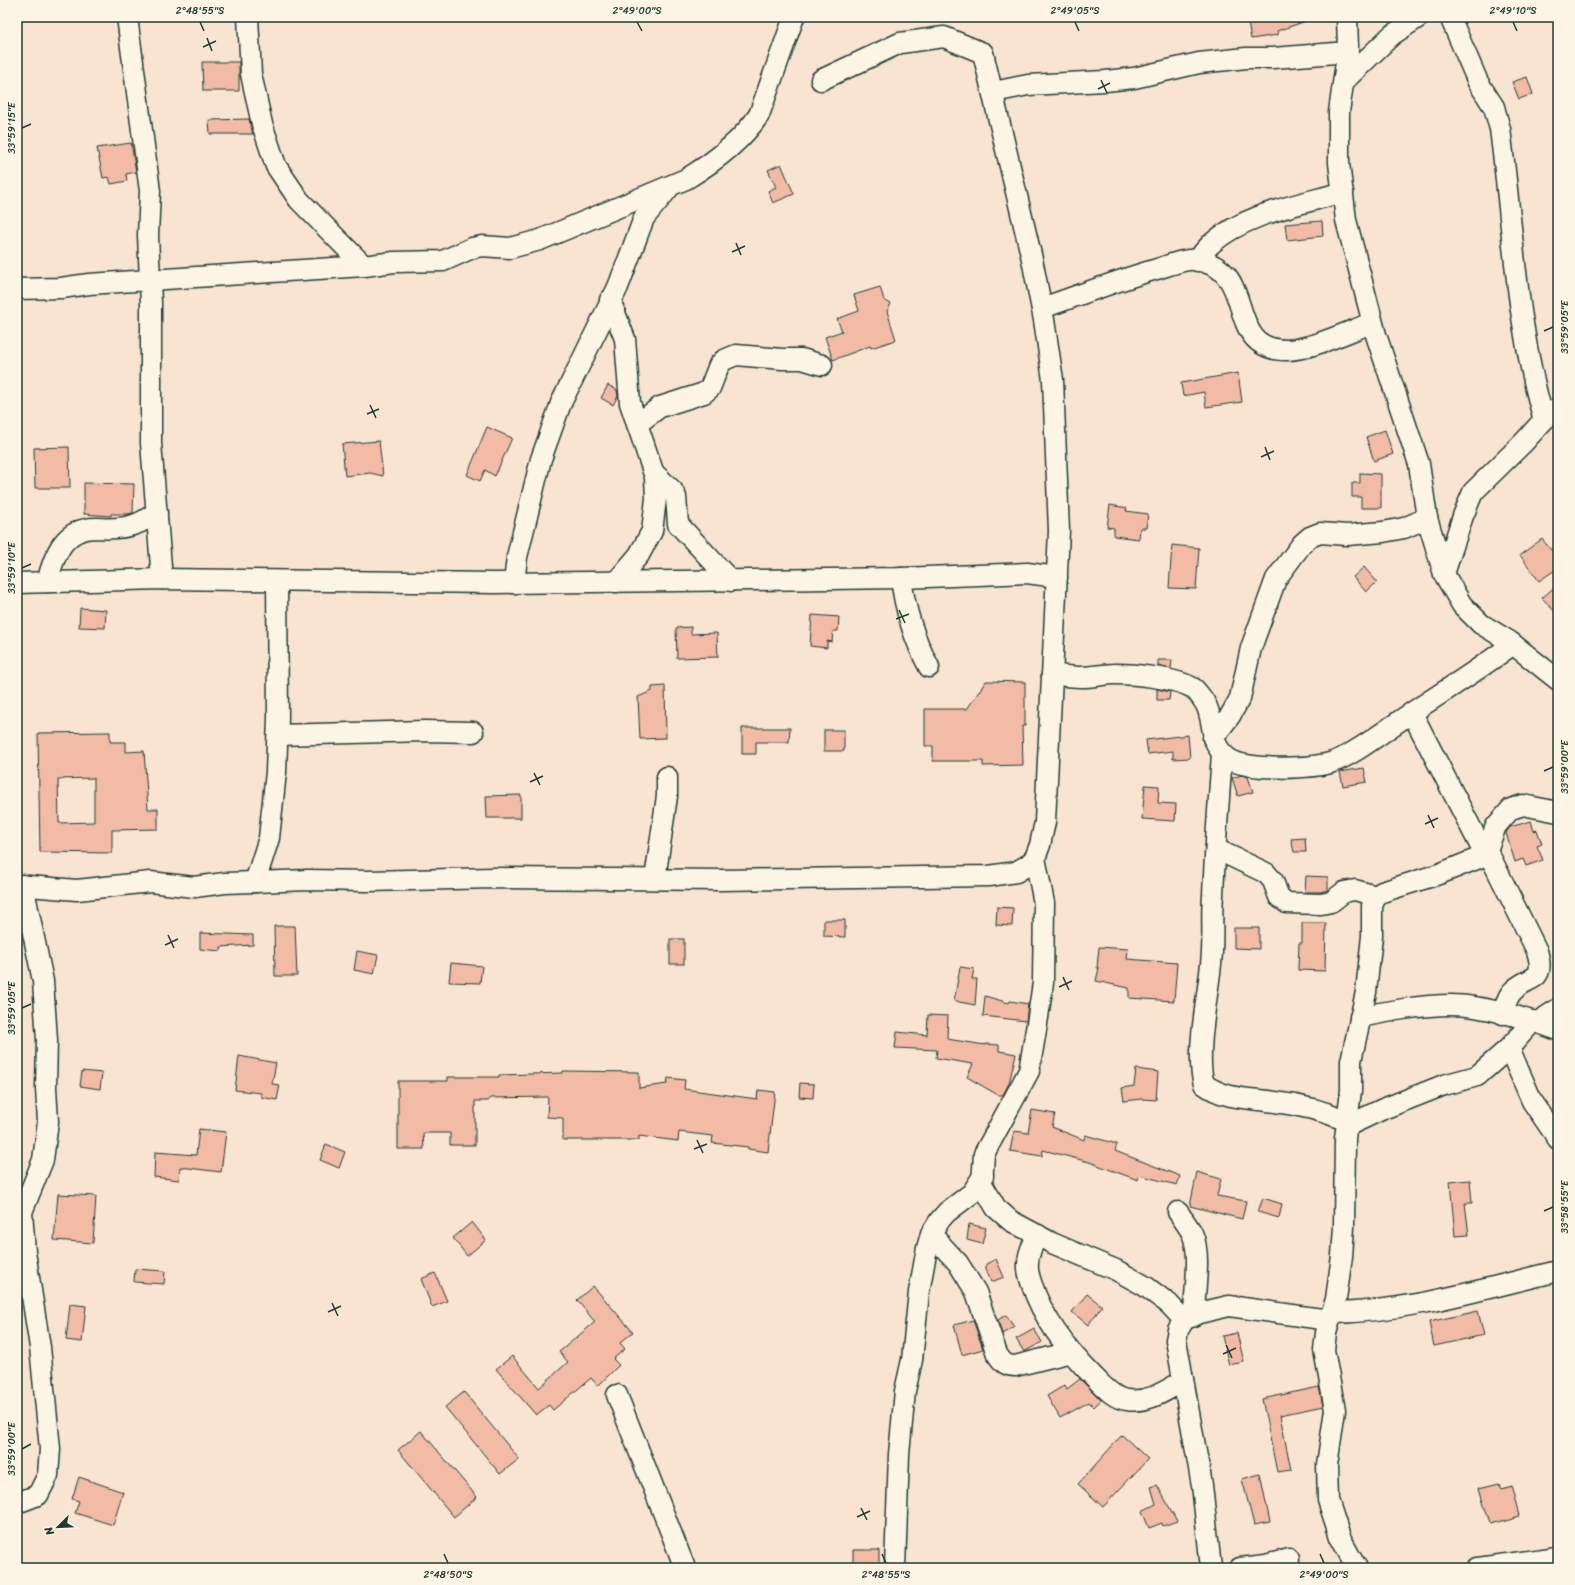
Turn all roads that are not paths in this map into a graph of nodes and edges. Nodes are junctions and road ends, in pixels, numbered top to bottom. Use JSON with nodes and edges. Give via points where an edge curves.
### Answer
{"nodes":[{"id":1,"x":128,"y":17,"type":"edge"},
{"id":2,"x":248,"y":17,"type":"edge"},
{"id":3,"x":794,"y":17,"type":"edge"},
{"id":4,"x":1347,"y":17,"type":"edge"},
{"id":5,"x":1419,"y":17,"type":"edge"},
{"id":6,"x":1450,"y":17,"type":"edge"},
{"id":7,"x":1348,"y":52,"type":"junction"},
{"id":8,"x":821,"y":80,"type":"dead end"},
{"id":9,"x":1344,"y":81,"type":"junction"},
{"id":10,"x":994,"y":92,"type":"junction"},
{"id":11,"x":672,"y":184,"type":"junction"},
{"id":12,"x":1343,"y":192,"type":"junction"},
{"id":13,"x":1197,"y":261,"type":"junction"},
{"id":14,"x":364,"y":266,"type":"junction"},
{"id":15,"x":150,"y":280,"type":"junction"},
{"id":16,"x":17,"y":289,"type":"edge"},
{"id":17,"x":610,"y":300,"type":"junction"},
{"id":18,"x":1042,"y":308,"type":"junction"},
{"id":19,"x":1372,"y":323,"type":"junction"},
{"id":20,"x":822,"y":365,"type":"dead end"},
{"id":21,"x":1551,"y":414,"type":"edge"},
{"id":22,"x":637,"y":424,"type":"junction"},
{"id":23,"x":654,"y":473,"type":"junction"},
{"id":24,"x":157,"y":512,"type":"junction"},
{"id":25,"x":1427,"y":518,"type":"junction"},
{"id":26,"x":1444,"y":574,"type":"junction"},
{"id":27,"x":1057,"y":577,"type":"junction"},
{"id":28,"x":901,"y":578,"type":"junction"},
{"id":29,"x":162,"y":579,"type":"junction"},
{"id":30,"x":731,"y":580,"type":"junction"},
{"id":31,"x":277,"y":581,"type":"junction"},
{"id":32,"x":47,"y":582,"type":"junction"},
{"id":33,"x":616,"y":582,"type":"junction"},
{"id":34,"x":17,"y":583,"type":"edge"},
{"id":35,"x":514,"y":583,"type":"junction"},
{"id":36,"x":1513,"y":644,"type":"junction"},
{"id":37,"x":929,"y":667,"type":"dead end"},
{"id":38,"x":1052,"y":675,"type":"junction"},
{"id":39,"x":1558,"y":680,"type":"edge"},
{"id":40,"x":1412,"y":713,"type":"junction"},
{"id":41,"x":473,"y":732,"type":"dead end"},
{"id":42,"x":278,"y":735,"type":"junction"},
{"id":43,"x":1218,"y":745,"type":"junction"},
{"id":44,"x":668,"y":777,"type":"dead end"},
{"id":45,"x":1558,"y":812,"type":"edge"},
{"id":46,"x":1216,"y":849,"type":"junction"},
{"id":47,"x":1486,"y":851,"type":"junction"},
{"id":48,"x":1035,"y":858,"type":"junction"},
{"id":49,"x":655,"y":879,"type":"junction"},
{"id":50,"x":255,"y":882,"type":"junction"},
{"id":51,"x":20,"y":885,"type":"edge"},
{"id":52,"x":1376,"y":896,"type":"junction"},
{"id":53,"x":1558,"y":1009,"type":"edge"},
{"id":54,"x":1502,"y":1014,"type":"junction"},
{"id":55,"x":1360,"y":1017,"type":"junction"},
{"id":56,"x":1535,"y":1022,"type":"junction"},
{"id":57,"x":1558,"y":1030,"type":"edge"},
{"id":58,"x":1509,"y":1048,"type":"junction"},
{"id":59,"x":1347,"y":1124,"type":"junction"},
{"id":60,"x":1558,"y":1139,"type":"edge"},
{"id":61,"x":983,"y":1176,"type":"junction"},
{"id":62,"x":1178,"y":1212,"type":"dead end"},
{"id":63,"x":931,"y":1234,"type":"junction"},
{"id":64,"x":1038,"y":1235,"type":"junction"},
{"id":65,"x":1558,"y":1271,"type":"edge"},
{"id":66,"x":1189,"y":1317,"type":"junction"},
{"id":67,"x":1330,"y":1317,"type":"junction"},
{"id":68,"x":1071,"y":1352,"type":"junction"},
{"id":69,"x":1183,"y":1381,"type":"junction"},
{"id":70,"x":617,"y":1395,"type":"dead end"},
{"id":71,"x":17,"y":1503,"type":"edge"},
{"id":72,"x":1558,"y":1557,"type":"edge"},
{"id":73,"x":1289,"y":1559,"type":"dead end"},
{"id":74,"x":1206,"y":1567,"type":"edge"},
{"id":75,"x":685,"y":1568,"type":"edge"},
{"id":76,"x":895,"y":1568,"type":"edge"},
{"id":77,"x":1240,"y":1568,"type":"edge"},
{"id":78,"x":1357,"y":1568,"type":"edge"},
{"id":79,"x":1478,"y":1568,"type":"edge"}],
"edges":[{"from":1,"to":15,"type":"street","via":[[150,191]]},
{"from":2,"to":14,"type":"street","via":[[251,74],[262,124],[276,166],[299,200]]},
{"from":3,"to":11,"type":"street","via":[[759,115],[750,129],[703,169]]},
{"from":4,"to":7,"type":"street"},
{"from":5,"to":9,"type":"street","via":[[1392,35]]},
{"from":6,"to":21,"type":"street","via":[[1478,82],[1494,107],[1500,129],[1524,335],[1536,394]]},
{"from":7,"to":9,"type":"street"},
{"from":7,"to":10,"type":"street","via":[[1199,63],[1106,82],[1028,85]]},
{"from":8,"to":10,"type":"street","via":[[900,43],[944,37],[983,53]]},
{"from":9,"to":12,"type":"street","via":[[1339,112],[1339,163]]},
{"from":10,"to":18,"type":"street"},
{"from":11,"to":14,"type":"street","via":[[540,240],[510,248],[482,246],[443,261],[394,262]]},
{"from":11,"to":17,"type":"street","via":[[644,218],[631,255]]},
{"from":12,"to":13,"type":"street","via":[[1255,218],[1228,231],[1210,245]]},
{"from":12,"to":19,"type":"street","via":[[1346,220]]},
{"from":13,"to":18,"type":"street","via":[[1190,260],[1136,275]]},
{"from":13,"to":19,"type":"street","via":[[1214,265],[1228,276],[1248,330],[1257,342],[1270,348],[1287,350],[1314,344]]},
{"from":14,"to":15,"type":"street"},
{"from":15,"to":16,"type":"street"},
{"from":15,"to":24,"type":"street","via":[[152,443]]},
{"from":17,"to":22,"type":"street","via":[[625,339],[627,387]]},
{"from":17,"to":35,"type":"street","via":[[560,403],[541,459],[517,557]]},
{"from":18,"to":27,"type":"street","via":[[1053,380],[1059,531]]},
{"from":19,"to":25,"type":"street","via":[[1419,464]]},
{"from":20,"to":22,"type":"street","via":[[802,359],[736,355],[724,360],[720,365],[710,388],[660,407]]},
{"from":21,"to":26,"type":"street","via":[[1473,492],[1462,516]]},
{"from":22,"to":23,"type":"street"},
{"from":23,"to":30,"type":"street","via":[[676,497],[678,524]]},
{"from":23,"to":33,"type":"street","via":[[656,499],[652,531],[639,555]]},
{"from":24,"to":29,"type":"street"},
{"from":24,"to":32,"type":"street","via":[[137,524],[112,529],[94,528],[70,536],[61,545],[54,559]]},
{"from":25,"to":26,"type":"street"},
{"from":25,"to":43,"type":"street","via":[[1404,528],[1383,532],[1347,535],[1320,533],[1310,536],[1302,544],[1276,579],[1251,648],[1240,698]]},
{"from":26,"to":36,"type":"street","via":[[1462,605],[1481,624]]},
{"from":27,"to":28,"type":"street","via":[[1027,573]]},
{"from":27,"to":38,"type":"street"},
{"from":28,"to":30,"type":"street"},
{"from":28,"to":37,"type":"street","via":[[917,643]]},
{"from":29,"to":31,"type":"street"},
{"from":29,"to":32,"type":"street"},
{"from":30,"to":33,"type":"street"},
{"from":31,"to":35,"type":"street"},
{"from":31,"to":42,"type":"street"},
{"from":32,"to":34,"type":"street"},
{"from":33,"to":35,"type":"street"},
{"from":36,"to":39,"type":"street"},
{"from":36,"to":40,"type":"street"},
{"from":38,"to":43,"type":"street","via":[[1083,677],[1116,674],[1175,682],[1193,688],[1207,707]]},
{"from":38,"to":48,"type":"street","via":[[1045,822]]},
{"from":40,"to":43,"type":"street","via":[[1334,762],[1305,767],[1276,768],[1230,760]]},
{"from":40,"to":47,"type":"street"},
{"from":41,"to":42,"type":"street"},
{"from":42,"to":50,"type":"street","via":[[272,822]]},
{"from":43,"to":46,"type":"street"},
{"from":44,"to":49,"type":"street"},
{"from":45,"to":47,"type":"street","via":[[1523,805],[1511,809],[1496,826]]},
{"from":46,"to":52,"type":"street","via":[[1266,873],[1273,881],[1279,897],[1287,903],[1321,904],[1331,902],[1344,892],[1355,890]]},
{"from":46,"to":59,"type":"street","via":[[1211,965],[1201,1057],[1201,1076],[1204,1084],[1223,1095],[1308,1108]]},
{"from":47,"to":52,"type":"street","via":[[1479,858],[1405,883]]},
{"from":47,"to":54,"type":"street","via":[[1537,951],[1541,964],[1536,976],[1512,992]]},
{"from":48,"to":49,"type":"street","via":[[1016,872],[989,876]]},
{"from":48,"to":61,"type":"street","via":[[1044,904],[1042,983],[1037,1024],[1029,1071],[984,1154]]},
{"from":49,"to":50,"type":"street","via":[[494,878]]},
{"from":50,"to":51,"type":"street","via":[[194,887],[150,882],[78,890]]},
{"from":51,"to":71,"type":"street","via":[[43,981],[47,1040],[48,1122],[43,1160],[22,1212],[25,1252],[40,1347],[50,1449],[48,1475],[38,1495]]},
{"from":52,"to":55,"type":"street","via":[[1372,906],[1372,936],[1366,992]]},
{"from":53,"to":56,"type":"street"},
{"from":54,"to":55,"type":"street","via":[[1452,1005],[1401,1009]]},
{"from":54,"to":56,"type":"street"},
{"from":55,"to":59,"type":"street","via":[[1351,1061]]},
{"from":56,"to":57,"type":"street"},
{"from":56,"to":58,"type":"street"},
{"from":58,"to":59,"type":"street","via":[[1477,1076],[1444,1085]]},
{"from":58,"to":60,"type":"street","via":[[1532,1101]]},
{"from":59,"to":67,"type":"street","via":[[1340,1280]]},
{"from":61,"to":63,"type":"street","via":[[972,1193],[947,1212]]},
{"from":61,"to":64,"type":"street","via":[[982,1184],[996,1208],[1011,1221]]},
{"from":62,"to":66,"type":"street","via":[[1192,1234],[1196,1247],[1197,1274]]},
{"from":63,"to":68,"type":"street","via":[[958,1263],[976,1292],[997,1354],[1008,1366]]},
{"from":63,"to":76,"type":"street","via":[[919,1292],[912,1360],[905,1391],[899,1454]]},
{"from":64,"to":66,"type":"street","via":[[1116,1270],[1145,1286]]},
{"from":64,"to":68,"type":"street","via":[[1031,1249],[1028,1265],[1030,1278],[1048,1320]]},
{"from":65,"to":67,"type":"street","via":[[1386,1310]]},
{"from":66,"to":67,"type":"street","via":[[1229,1306]]},
{"from":66,"to":69,"type":"street","via":[[1178,1330],[1176,1340]]},
{"from":67,"to":78,"type":"street","via":[[1324,1350],[1335,1410],[1327,1465],[1328,1500],[1340,1537]]},
{"from":68,"to":69,"type":"street","via":[[1108,1391],[1125,1400],[1158,1396]]},
{"from":69,"to":74,"type":"street","via":[[1202,1485]]},
{"from":70,"to":75,"type":"street"},
{"from":72,"to":79,"type":"street"},
{"from":73,"to":77,"type":"street"}]}
